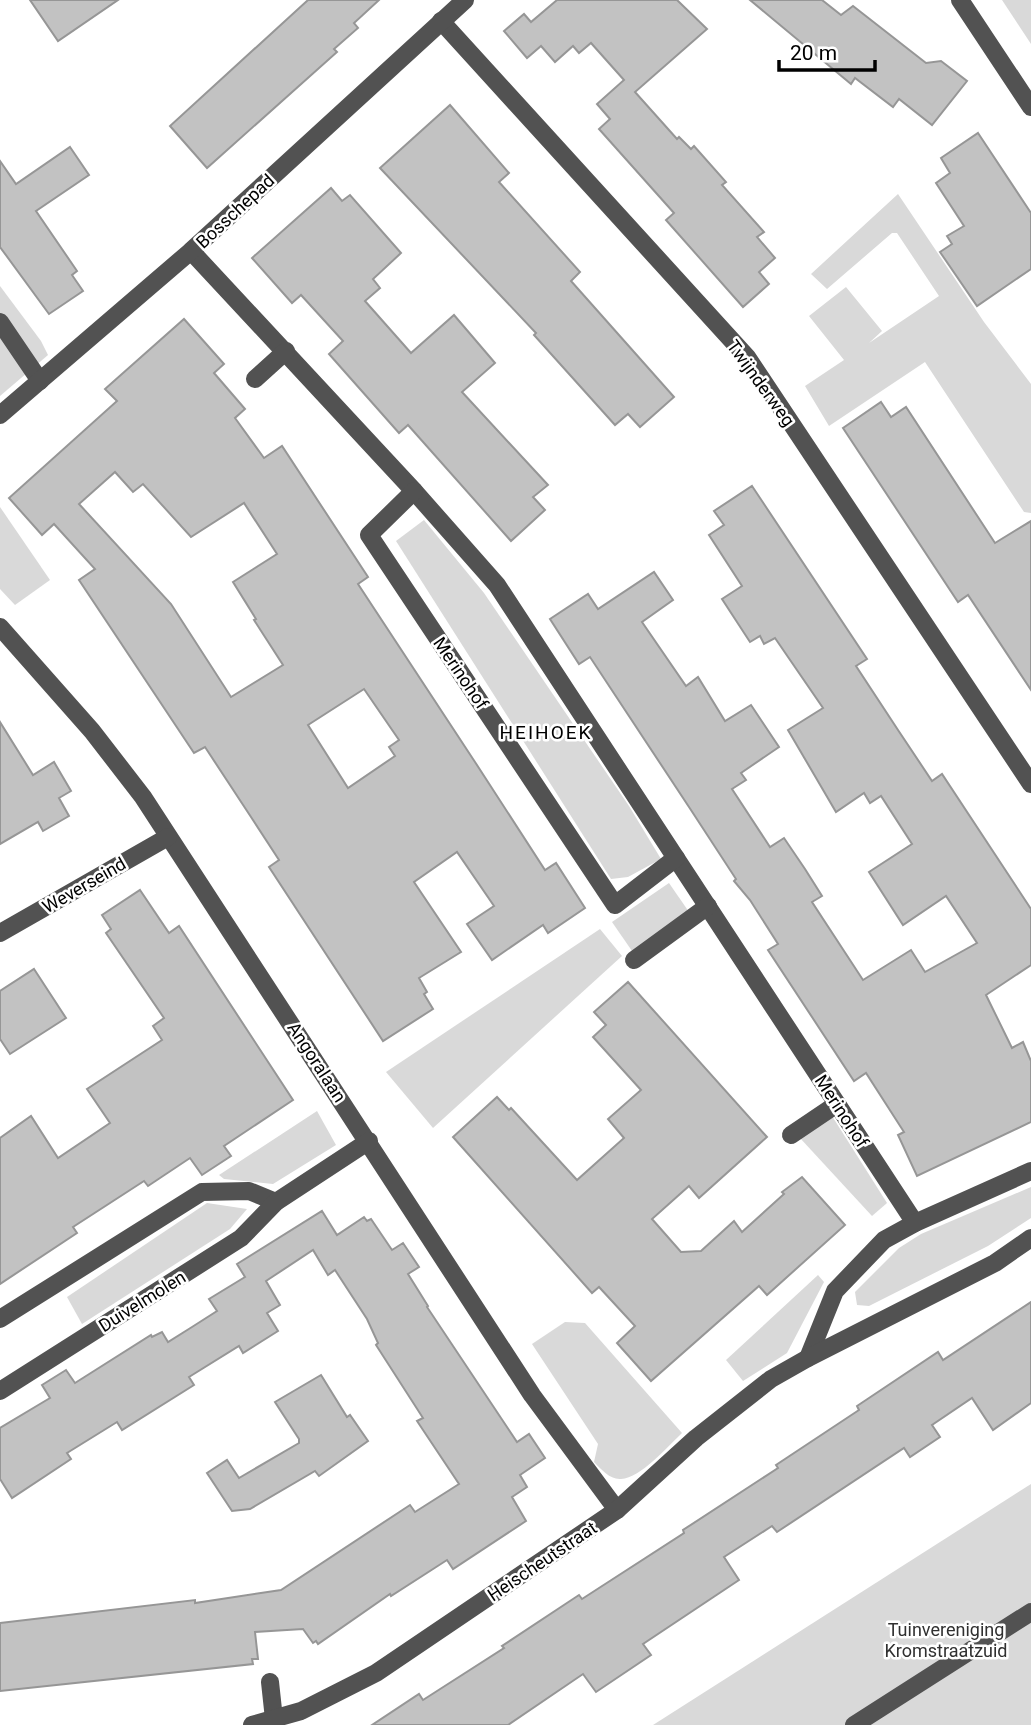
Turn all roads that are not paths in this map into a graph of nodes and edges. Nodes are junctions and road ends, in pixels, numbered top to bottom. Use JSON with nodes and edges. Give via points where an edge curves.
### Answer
{"nodes":[{"id":1,"x":465,"y":0,"type":"edge"},
{"id":2,"x":960,"y":0,"type":"edge"},
{"id":3,"x":441,"y":21,"type":"junction"},
{"id":4,"x":1031,"y":107,"type":"edge"},
{"id":5,"x":191,"y":251,"type":"junction"},
{"id":6,"x":0,"y":322,"type":"edge"},
{"id":7,"x":286,"y":351,"type":"junction"},
{"id":8,"x":255,"y":379,"type":"dead end"},
{"id":9,"x":40,"y":381,"type":"junction"},
{"id":10,"x":0,"y":415,"type":"edge"},
{"id":11,"x":414,"y":491,"type":"junction"},
{"id":12,"x":0,"y":627,"type":"edge"},
{"id":13,"x":1031,"y":784,"type":"edge"},
{"id":14,"x":168,"y":836,"type":"junction"},
{"id":15,"x":676,"y":858,"type":"junction"},
{"id":16,"x":708,"y":906,"type":"junction"},
{"id":17,"x":0,"y":933,"type":"edge"},
{"id":18,"x":634,"y":960,"type":"dead end"},
{"id":19,"x":837,"y":1104,"type":"junction"},
{"id":20,"x":791,"y":1135,"type":"dead end"},
{"id":21,"x":369,"y":1141,"type":"junction"},
{"id":22,"x":1031,"y":1171,"type":"edge"},
{"id":23,"x":276,"y":1202,"type":"junction"},
{"id":24,"x":915,"y":1223,"type":"junction"},
{"id":25,"x":1031,"y":1238,"type":"edge"},
{"id":26,"x":0,"y":1319,"type":"edge"},
{"id":27,"x":808,"y":1358,"type":"junction"},
{"id":28,"x":0,"y":1391,"type":"edge"},
{"id":29,"x":617,"y":1510,"type":"junction"},
{"id":30,"x":1031,"y":1612,"type":"edge"},
{"id":31,"x":270,"y":1682,"type":"dead end"},
{"id":32,"x":274,"y":1719,"type":"junction"},
{"id":33,"x":252,"y":1725,"type":"edge"},
{"id":34,"x":854,"y":1725,"type":"edge"}],
"edges":[{"from":1,"to":3,"type":"street","name":"Bosschepad"},
{"from":2,"to":4,"type":"street"},
{"from":3,"to":5,"type":"street","name":"Bosschepad"},
{"from":3,"to":13,"type":"street","name":"Twijnderweg","via":[[747,357]]},
{"from":5,"to":7,"type":"street","name":"Merinohof"},
{"from":5,"to":9,"type":"street","name":"Bosschepad"},
{"from":6,"to":9,"type":"street"},
{"from":7,"to":8,"type":"street"},
{"from":7,"to":11,"type":"street","name":"Merinohof"},
{"from":9,"to":10,"type":"street","name":"Bosschepad"},
{"from":11,"to":15,"type":"street","name":"Merinohof","via":[[497,585]]},
{"from":11,"to":15,"type":"street","name":"Merinohof","via":[[369,535],[615,905]]},
{"from":12,"to":14,"type":"street","name":"Angoralaan","via":[[92,731]]},
{"from":14,"to":17,"type":"street","name":"Weverseind"},
{"from":14,"to":21,"type":"street","name":"Angoralaan"},
{"from":15,"to":16,"type":"street","name":"Merinohof"},
{"from":16,"to":18,"type":"street"},
{"from":16,"to":19,"type":"street","name":"Merinohof"},
{"from":19,"to":20,"type":"street"},
{"from":19,"to":24,"type":"street","name":"Merinohof"},
{"from":21,"to":23,"type":"street","name":"Duivelmolen"},
{"from":21,"to":29,"type":"street","name":"Angoralaan","via":[[532,1395]]},
{"from":22,"to":24,"type":"street"},
{"from":23,"to":26,"type":"street","via":[[249,1191],[202,1192]]},
{"from":23,"to":28,"type":"street","name":"Duivelmolen","via":[[241,1238]]},
{"from":24,"to":27,"type":"street","via":[[884,1240],[835,1291]]},
{"from":25,"to":27,"type":"street","name":"Heischeutstraat","via":[[995,1262]]},
{"from":27,"to":29,"type":"street","name":"Heischeutstraat","via":[[771,1379],[696,1438]]},
{"from":29,"to":32,"type":"street","name":"Heischeutstraat","via":[[376,1673]]},
{"from":30,"to":34,"type":"street"},
{"from":31,"to":32,"type":"street"},
{"from":32,"to":33,"type":"street","name":"Heischeutstraat"}]}
